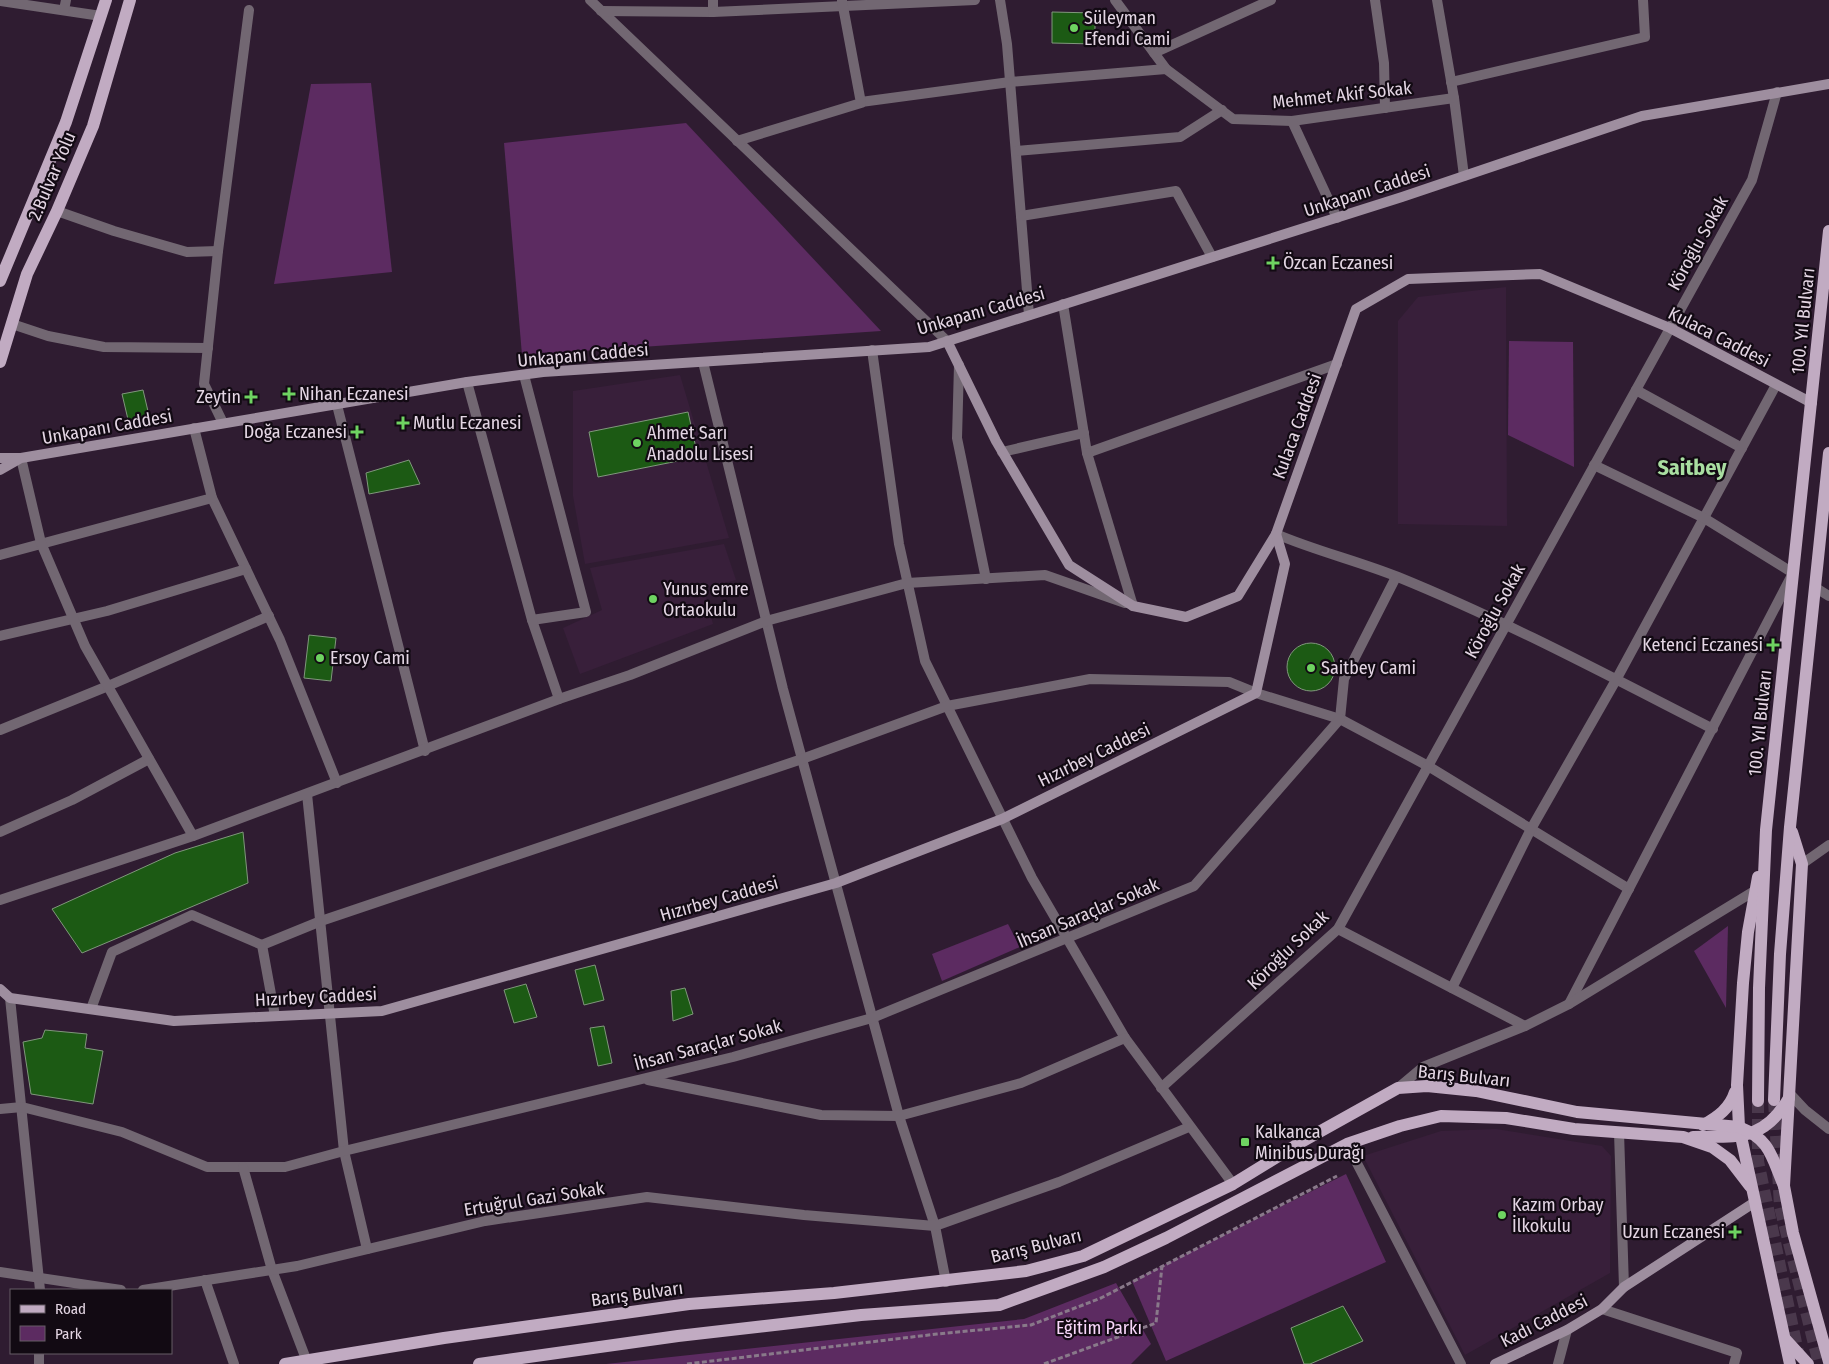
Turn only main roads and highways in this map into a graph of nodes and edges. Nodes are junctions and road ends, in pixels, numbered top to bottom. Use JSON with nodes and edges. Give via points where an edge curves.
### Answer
{"nodes":[{"id":1,"x":106,"y":0,"type":"edge"},
{"id":2,"x":130,"y":0,"type":"edge"},
{"id":3,"x":1829,"y":84,"type":"edge"},
{"id":4,"x":1829,"y":231,"type":"edge"},
{"id":5,"x":0,"y":281,"type":"edge"},
{"id":6,"x":947,"y":341,"type":"junction"},
{"id":7,"x":0,"y":362,"type":"edge"},
{"id":8,"x":1812,"y":403,"type":"junction"},
{"id":9,"x":1829,"y":452,"type":"edge"},
{"id":10,"x":0,"y":458,"type":"edge"},
{"id":11,"x":21,"y":458,"type":"junction"},
{"id":12,"x":0,"y":470,"type":"edge"},
{"id":13,"x":1276,"y":534,"type":"junction"},
{"id":14,"x":1790,"y":827,"type":"junction"},
{"id":15,"x":1766,"y":830,"type":"junction"},
{"id":16,"x":0,"y":989,"type":"edge"},
{"id":17,"x":1737,"y":1085,"type":"junction"},
{"id":18,"x":1791,"y":1095,"type":"junction"},
{"id":19,"x":1774,"y":1100,"type":"tunnel mouth"},
{"id":20,"x":1758,"y":1101,"type":"tunnel mouth"},
{"id":21,"x":1703,"y":1125,"type":"junction"},
{"id":22,"x":1740,"y":1132,"type":"junction"},
{"id":23,"x":1754,"y":1133,"type":"junction"},
{"id":24,"x":1683,"y":1137,"type":"junction"},
{"id":25,"x":1750,"y":1186,"type":"junction"},
{"id":26,"x":1784,"y":1186,"type":"junction"},
{"id":27,"x":1755,"y":1202,"type":"junction"},
{"id":28,"x":1784,"y":1338,"type":"junction"},
{"id":29,"x":1825,"y":1342,"type":"edge"},
{"id":30,"x":505,"y":1361,"type":"edge"},
{"id":31,"x":1829,"y":1362,"type":"edge"},
{"id":32,"x":285,"y":1364,"type":"edge"},
{"id":33,"x":479,"y":1364,"type":"edge"},
{"id":34,"x":1495,"y":1364,"type":"edge"},
{"id":35,"x":1790,"y":1364,"type":"edge"},
{"id":36,"x":1808,"y":1364,"type":"edge"}],
"edges":[{"from":1,"to":5,"type":"main road","name":"2.Bulvar Yolu","via":[[66,122]]},
{"from":2,"to":7,"type":"main road","name":"2.Bulvar Yolu","via":[[93,126],[27,274]]},
{"from":3,"to":6,"type":"main road","name":"Unkapanı Caddesi","via":[[1642,116],[1337,218]]},
{"from":4,"to":8,"type":"main road","name":"100. Yıl Bulvarı"},
{"from":6,"to":11,"type":"main road","name":"Unkapanı Caddesi","via":[[929,347],[467,382]]},
{"from":6,"to":13,"type":"main road","name":"Kulaca Caddesi","via":[[1002,452],[1069,565],[1133,606],[1186,617],[1238,596]]},
{"from":8,"to":13,"type":"main road","name":"Kulaca Caddesi","via":[[1670,328],[1540,274],[1408,280],[1356,309]]},
{"from":8,"to":15,"type":"main road","name":"100. Yıl Bulvarı"},
{"from":9,"to":14,"type":"main road"},
{"from":10,"to":11,"type":"main road"},
{"from":11,"to":12,"type":"main road","name":"Unkapanı Caddesi"},
{"from":13,"to":16,"type":"main road","name":"Hızırbey Caddesi","via":[[1285,564],[1256,693],[1002,819],[836,883],[382,1012],[174,1021],[10,998]]},
{"from":14,"to":18,"type":"main road","via":[[1802,864]]},
{"from":14,"to":19,"type":"main road","via":[[1780,954]]},
{"from":15,"to":17,"type":"main road","via":[[1748,932]]},
{"from":15,"to":20,"type":"main road","name":"100. Yıl Bulvarı"},
{"from":17,"to":21,"type":"main road","via":[[1732,1103]]},
{"from":17,"to":22,"type":"main road"},
{"from":18,"to":23,"type":"main road","via":[[1779,1115]]},
{"from":18,"to":26,"type":"main road"},
{"from":21,"to":22,"type":"main road","name":"Barış Bulvarı"},
{"from":21,"to":32,"type":"main road","name":"Barış Bulvarı","via":[[1577,1112],[1427,1086],[1398,1088],[1233,1184],[1083,1256],[1026,1271],[946,1282],[688,1304]]},
{"from":22,"to":23,"type":"main road","name":"Barış Bulvarı"},
{"from":22,"to":24,"type":"main road"},
{"from":22,"to":25,"type":"main road"},
{"from":23,"to":26,"type":"main road","via":[[1764,1141]]},
{"from":24,"to":25,"type":"main road","via":[[1712,1147],[1730,1160]]},
{"from":24,"to":30,"type":"main road","via":[[1506,1118],[1441,1116],[1347,1144],[1112,1263],[999,1305],[851,1316]]},
{"from":25,"to":27,"type":"main road"},
{"from":26,"to":29,"type":"main road","via":[[1793,1233]]},
{"from":27,"to":28,"type":"main road"},
{"from":27,"to":34,"type":"main road","name":"Kadı Caddesi","via":[[1624,1287],[1602,1309]]},
{"from":28,"to":35,"type":"main road"},
{"from":28,"to":36,"type":"main road"},
{"from":29,"to":31,"type":"main road"},
{"from":30,"to":33,"type":"main road"}]}
